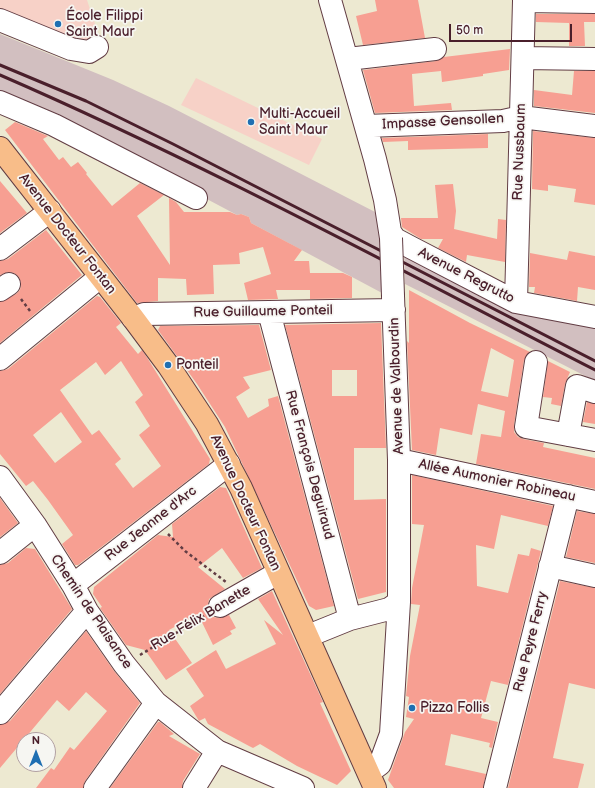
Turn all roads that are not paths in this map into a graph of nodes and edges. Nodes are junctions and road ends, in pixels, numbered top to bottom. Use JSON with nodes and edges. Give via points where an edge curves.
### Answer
{"nodes":[{"id":1,"x":330,"y":0,"type":"edge"},
{"id":2,"x":595,"y":2,"type":"edge"},
{"id":3,"x":0,"y":20,"type":"edge"},
{"id":4,"x":97,"y":47,"type":"dead end"},
{"id":5,"x":435,"y":49,"type":"dead end"},
{"id":6,"x":523,"y":58,"type":"junction"},
{"id":7,"x":348,"y":59,"type":"junction"},
{"id":8,"x":595,"y":59,"type":"edge"},
{"id":9,"x":0,"y":102,"type":"edge"},
{"id":10,"x":521,"y":117,"type":"junction"},
{"id":11,"x":366,"y":126,"type":"junction"},
{"id":12,"x":595,"y":126,"type":"edge"},
{"id":13,"x":0,"y":148,"type":"edge"},
{"id":14,"x":196,"y":198,"type":"dead end"},
{"id":15,"x":50,"y":211,"type":"junction"},
{"id":16,"x":390,"y":235,"type":"junction"},
{"id":17,"x":0,"y":250,"type":"edge"},
{"id":18,"x":100,"y":277,"type":"junction"},
{"id":19,"x":516,"y":302,"type":"junction"},
{"id":20,"x":394,"y":303,"type":"junction"},
{"id":21,"x":269,"y":312,"type":"junction"},
{"id":22,"x":595,"y":317,"type":"edge"},
{"id":23,"x":133,"y":318,"type":"junction"},
{"id":24,"x":0,"y":359,"type":"edge"},
{"id":25,"x":536,"y":362,"type":"dead end"},
{"id":26,"x":595,"y":392,"type":"edge"},
{"id":27,"x":568,"y":435,"type":"junction"},
{"id":28,"x":595,"y":440,"type":"edge"},
{"id":29,"x":399,"y":460,"type":"junction"},
{"id":30,"x":229,"y":464,"type":"junction"},
{"id":31,"x":0,"y":477,"type":"edge"},
{"id":32,"x":568,"y":496,"type":"junction"},
{"id":33,"x":595,"y":502,"type":"edge"},
{"id":34,"x":34,"y":525,"type":"junction"},
{"id":35,"x":0,"y":553,"type":"edge"},
{"id":36,"x":550,"y":566,"type":"junction"},
{"id":37,"x":278,"y":573,"type":"junction"},
{"id":38,"x":595,"y":576,"type":"edge"},
{"id":39,"x":73,"y":585,"type":"junction"},
{"id":40,"x":399,"y":602,"type":"junction"},
{"id":41,"x":220,"y":606,"type":"road end"},
{"id":42,"x":87,"y":611,"type":"junction"},
{"id":43,"x":350,"y":619,"type":"junction"},
{"id":44,"x":308,"y":636,"type":"junction"},
{"id":45,"x":156,"y":703,"type":"junction"},
{"id":46,"x":2,"y":708,"type":"edge"},
{"id":47,"x":217,"y":751,"type":"junction"},
{"id":48,"x":373,"y":784,"type":"edge"},
{"id":49,"x":297,"y":787,"type":"edge"},
{"id":50,"x":95,"y":788,"type":"edge"},
{"id":51,"x":194,"y":788,"type":"edge"},
{"id":52,"x":495,"y":788,"type":"edge"}],
"edges":[{"from":1,"to":7,"type":"street","name":"Avenue de Valbourdin"},
{"from":2,"to":6,"type":"street","name":"Rue Nussbaum","via":[[524,1]]},
{"from":3,"to":4,"type":"street","via":[[71,49],[89,52]]},
{"from":5,"to":7,"type":"street"},
{"from":6,"to":8,"type":"street"},
{"from":6,"to":10,"type":"street","name":"Rue Nussbaum"},
{"from":7,"to":11,"type":"street","name":"Avenue de Valbourdin"},
{"from":9,"to":14,"type":"street","via":[[54,125]]},
{"from":10,"to":11,"type":"street","name":"Impasse Gensollen","via":[[503,121]]},
{"from":10,"to":12,"type":"street","name":"Impasse Gensollen"},
{"from":10,"to":19,"type":"street","name":"Rue Nussbaum"},
{"from":11,"to":16,"type":"street","name":"Avenue de Valbourdin","via":[[385,200]]},
{"from":13,"to":15,"type":"main road","name":"Avenue Docteur Fontan"},
{"from":15,"to":17,"type":"street"},
{"from":15,"to":18,"type":"main road","name":"Avenue Docteur Fontan"},
{"from":16,"to":19,"type":"street","name":"Avenue Regrutto"},
{"from":16,"to":20,"type":"street","name":"Avenue de Valbourdin","bridge":true},
{"from":18,"to":23,"type":"main road","name":"Avenue Docteur Fontan"},
{"from":18,"to":24,"type":"street"},
{"from":19,"to":22,"type":"street","name":"Avenue Regrutto"},
{"from":20,"to":21,"type":"street","name":"Rue Guillaume Ponteil"},
{"from":20,"to":29,"type":"street","name":"Avenue de Valbourdin"},
{"from":21,"to":23,"type":"street","name":"Rue Guillaume Ponteil","via":[[144,314]]},
{"from":21,"to":43,"type":"street","name":"Rue François Deguiraud"},
{"from":23,"to":30,"type":"main road","name":"Avenue Docteur Fontan","via":[[207,424]]},
{"from":25,"to":27,"type":"street","via":[[526,427]]},
{"from":26,"to":27,"type":"street","via":[[576,386]]},
{"from":27,"to":28,"type":"street"},
{"from":29,"to":32,"type":"street","name":"Allée Aumonier Robineau"},
{"from":29,"to":40,"type":"street","name":"Avenue de Valbourdin"},
{"from":30,"to":37,"type":"main road","name":"Avenue Docteur Fontan"},
{"from":30,"to":39,"type":"street","name":"Rue Jeanne d'Arc"},
{"from":31,"to":34,"type":"street","name":"Chemin de Plaisance"},
{"from":32,"to":33,"type":"street","name":"Allée Aumonier Robineau"},
{"from":32,"to":36,"type":"street","name":"Rue Peyre Ferry"},
{"from":34,"to":35,"type":"street"},
{"from":34,"to":39,"type":"street","name":"Chemin de Plaisance"},
{"from":36,"to":38,"type":"street"},
{"from":36,"to":52,"type":"street","name":"Rue Peyre Ferry"},
{"from":37,"to":41,"type":"street","name":"Rue Félix Banette"},
{"from":37,"to":44,"type":"main road","name":"Avenue Docteur Fontan"},
{"from":39,"to":42,"type":"street","name":"Chemin de Plaisance"},
{"from":40,"to":43,"type":"street","via":[[389,609]]},
{"from":40,"to":48,"type":"street","name":"Avenue de Valbourdin","via":[[391,734]]},
{"from":42,"to":45,"type":"street","name":"Chemin de Plaisance","via":[[124,664]]},
{"from":42,"to":46,"type":"street"},
{"from":43,"to":44,"type":"street"},
{"from":44,"to":48,"type":"main road","name":"Avenue Docteur Fontan"},
{"from":45,"to":47,"type":"street","name":"Chemin de Plaisance"},
{"from":45,"to":50,"type":"street"},
{"from":47,"to":49,"type":"street","name":"Chemin de Plaisance"},
{"from":47,"to":51,"type":"street"}]}
